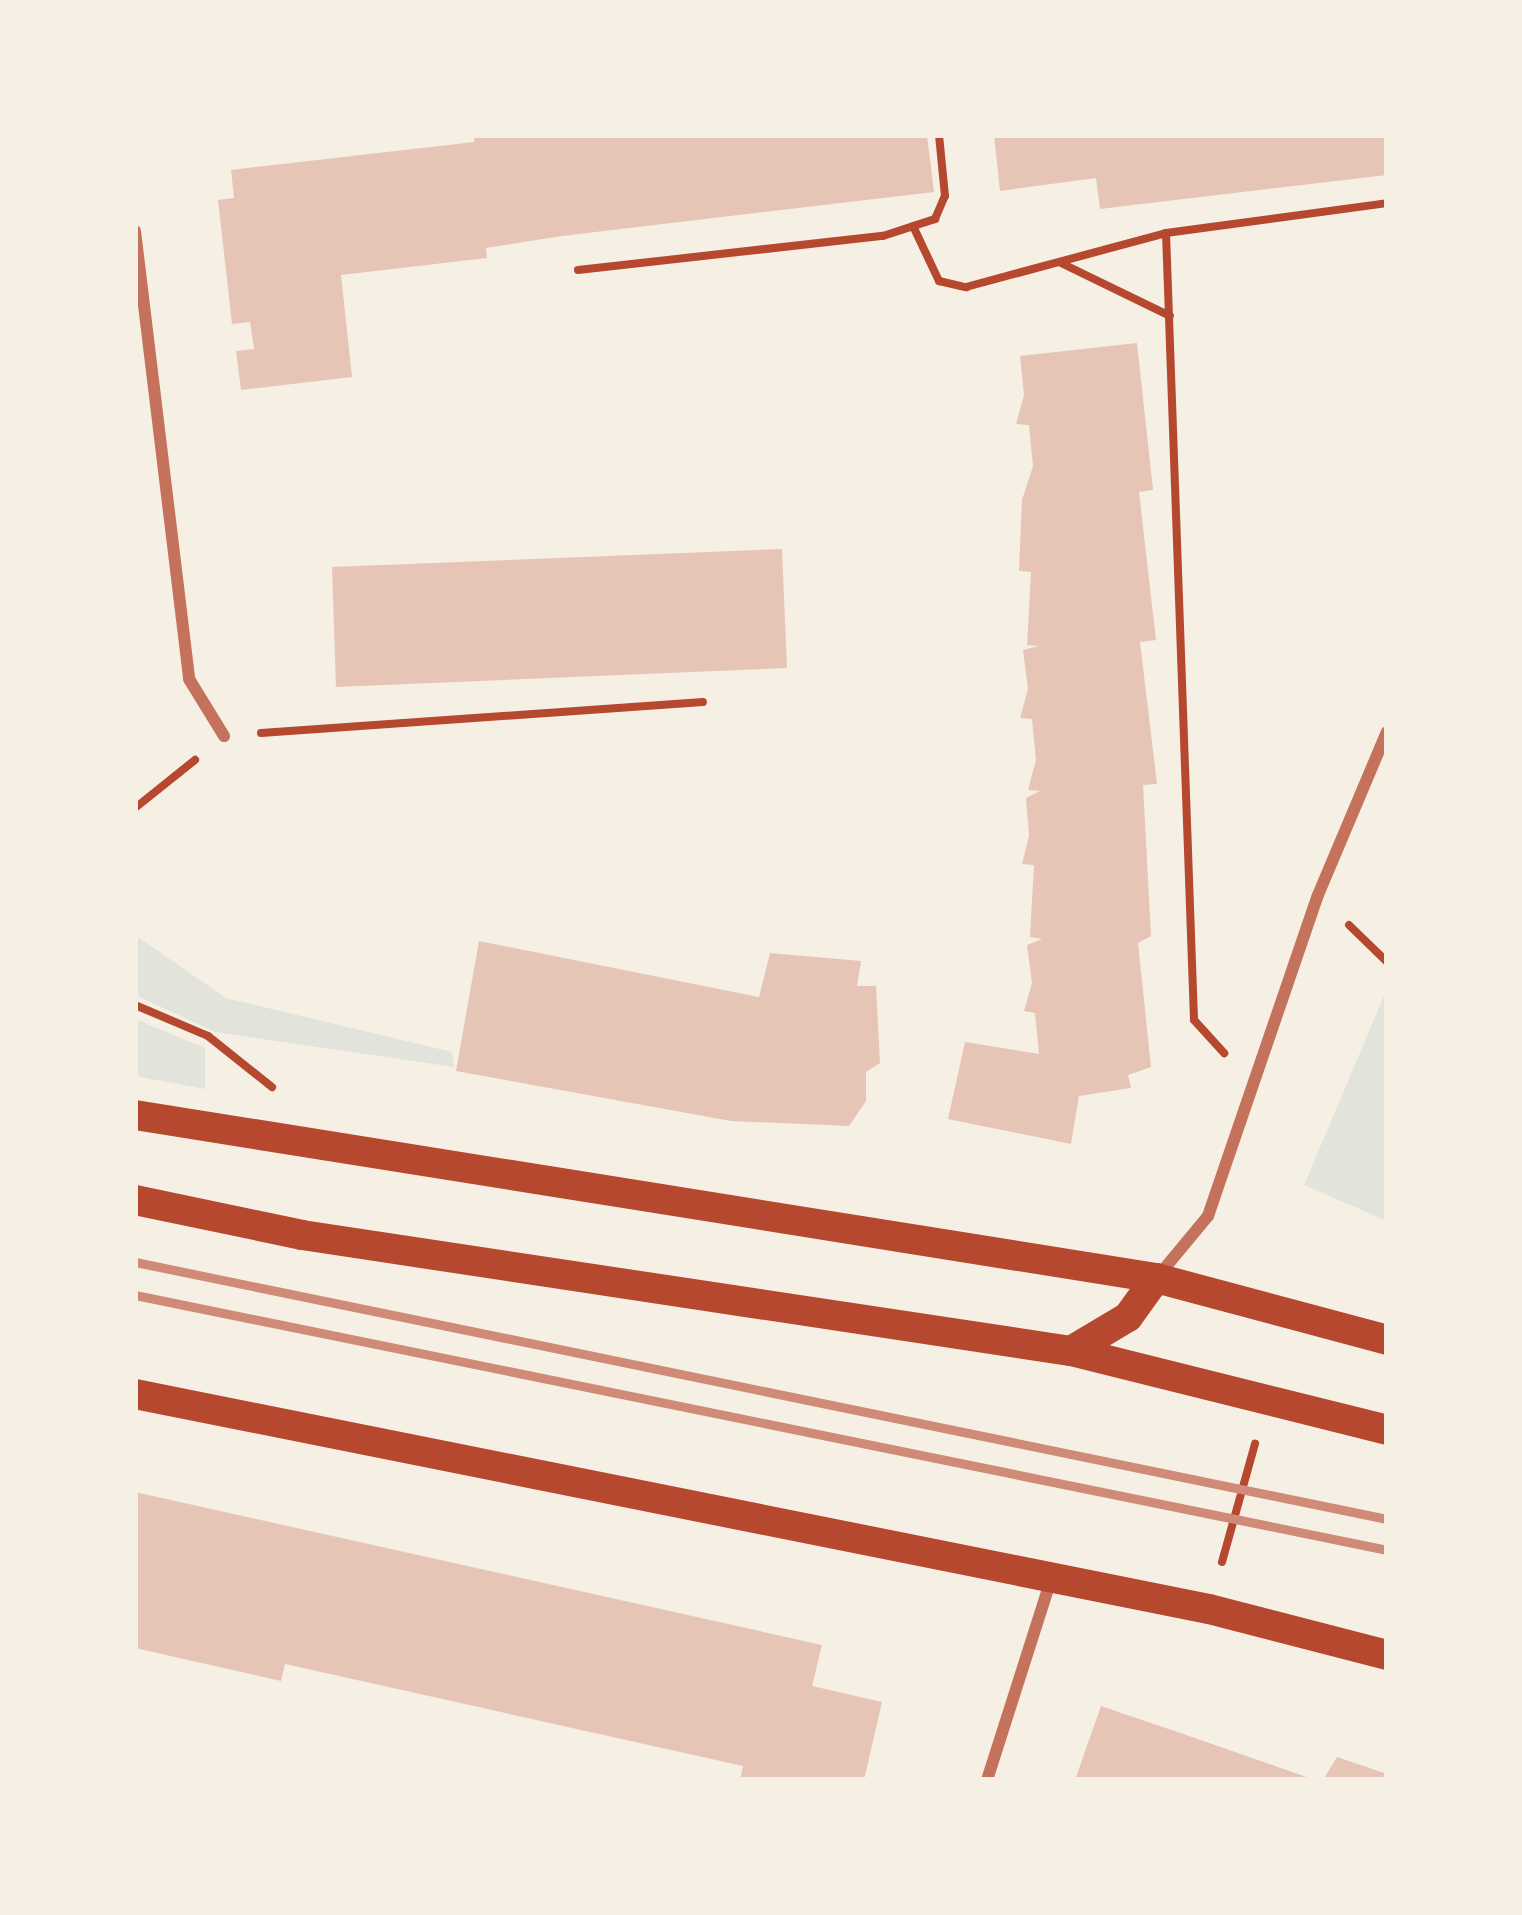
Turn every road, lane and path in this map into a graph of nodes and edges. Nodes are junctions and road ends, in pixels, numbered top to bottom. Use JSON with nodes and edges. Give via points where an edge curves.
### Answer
{"nodes":[{"id":1,"x":939,"y":135,"type":"edge"},
{"id":2,"x":1387,"y":202,"type":"edge"},
{"id":3,"x":913,"y":226,"type":"junction"},
{"id":4,"x":135,"y":231,"type":"edge"},
{"id":5,"x":1166,"y":233,"type":"junction"},
{"id":6,"x":1060,"y":262,"type":"junction"},
{"id":7,"x":578,"y":270,"type":"dead end"},
{"id":8,"x":1170,"y":316,"type":"junction"},
{"id":9,"x":703,"y":702,"type":"dead end"},
{"id":10,"x":1387,"y":732,"type":"edge"},
{"id":11,"x":224,"y":736,"type":"junction"},
{"id":12,"x":135,"y":808,"type":"edge"},
{"id":13,"x":135,"y":1004,"type":"edge"},
{"id":14,"x":1256,"y":1087,"type":"junction"},
{"id":15,"x":278,"y":1092,"type":"dead end"},
{"id":16,"x":135,"y":1114,"type":"edge"},
{"id":17,"x":135,"y":1200,"type":"edge"},
{"id":18,"x":1156,"y":1278,"type":"junction"},
{"id":19,"x":1387,"y":1340,"type":"edge"},
{"id":20,"x":1071,"y":1351,"type":"junction"},
{"id":21,"x":135,"y":1394,"type":"edge"},
{"id":22,"x":1387,"y":1430,"type":"edge"},
{"id":23,"x":1050,"y":1582,"type":"junction"},
{"id":24,"x":1387,"y":1655,"type":"edge"},
{"id":25,"x":987,"y":1780,"type":"edge"}],
"edges":[{"from":1,"to":3,"type":"path","via":[[945,196],[935,219]]},
{"from":2,"to":5,"type":"path"},
{"from":3,"to":6,"type":"path","via":[[938,281],[966,287]]},
{"from":3,"to":7,"type":"path"},
{"from":4,"to":11,"type":"street","via":[[189,679]]},
{"from":5,"to":6,"type":"path"},
{"from":5,"to":8,"type":"path"},
{"from":6,"to":8,"type":"path"},
{"from":8,"to":14,"type":"path","via":[[1194,1020]]},
{"from":9,"to":11,"type":"path"},
{"from":10,"to":14,"type":"street","via":[[1318,895]]},
{"from":11,"to":12,"type":"path"},
{"from":13,"to":15,"type":"path","via":[[208,1036]]},
{"from":14,"to":18,"type":"street","via":[[1208,1216]]},
{"from":16,"to":18,"type":"main road"},
{"from":17,"to":20,"type":"main road","via":[[302,1235]]},
{"from":18,"to":19,"type":"main road"},
{"from":18,"to":20,"type":"main road","via":[[1128,1317]]},
{"from":20,"to":22,"type":"main road"},
{"from":21,"to":23,"type":"main road"},
{"from":23,"to":24,"type":"main road","via":[[1209,1609]]},
{"from":23,"to":25,"type":"street"}]}
